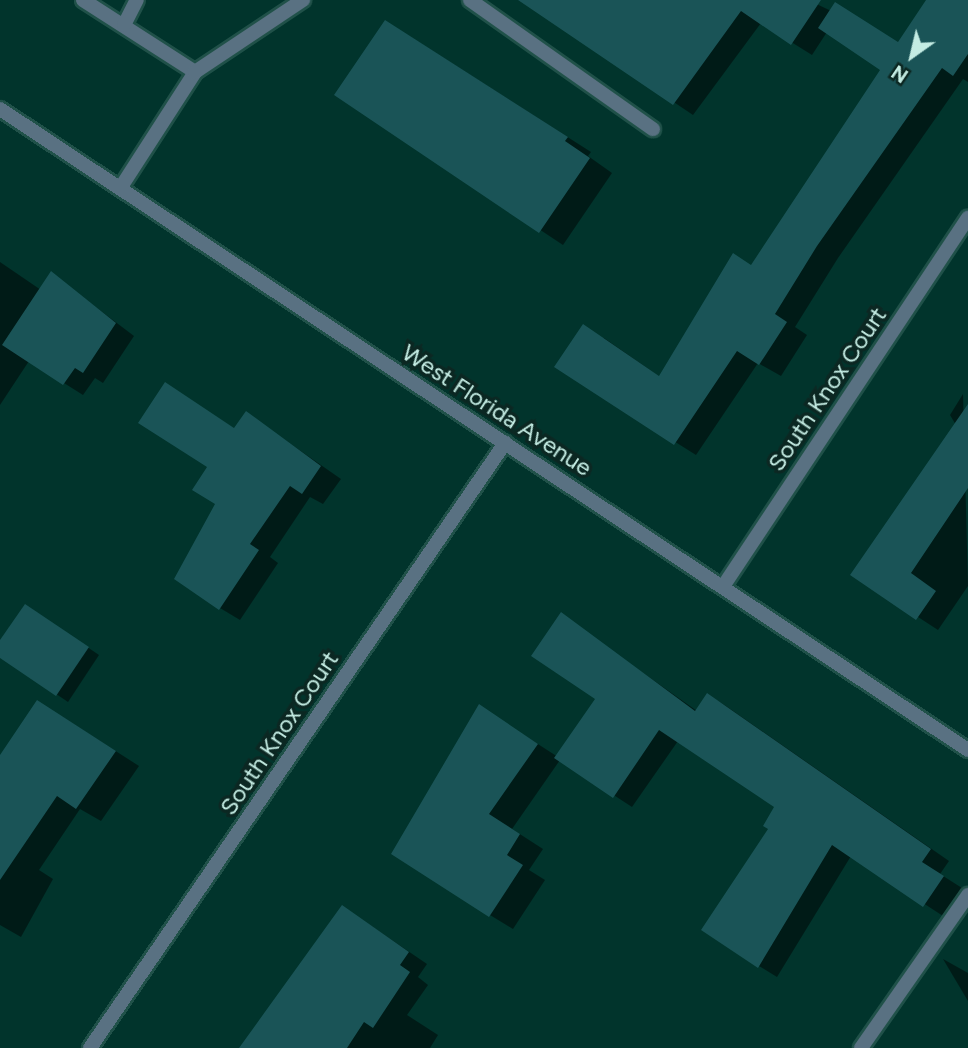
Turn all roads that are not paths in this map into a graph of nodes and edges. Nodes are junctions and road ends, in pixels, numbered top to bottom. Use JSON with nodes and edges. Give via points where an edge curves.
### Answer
{"nodes":[{"id":1,"x":83,"y":0,"type":"edge"},
{"id":2,"x":137,"y":0,"type":"edge"},
{"id":3,"x":303,"y":0,"type":"edge"},
{"id":4,"x":470,"y":0,"type":"edge"},
{"id":5,"x":124,"y":25,"type":"junction"},
{"id":6,"x":195,"y":72,"type":"junction"},
{"id":7,"x":0,"y":109,"type":"edge"},
{"id":8,"x":653,"y":129,"type":"dead end"},
{"id":9,"x":121,"y":187,"type":"junction"},
{"id":10,"x":968,"y":218,"type":"edge"},
{"id":11,"x":505,"y":443,"type":"junction"},
{"id":12,"x":724,"y":585,"type":"junction"},
{"id":13,"x":968,"y":750,"type":"edge"},
{"id":14,"x":968,"y":895,"type":"edge"},
{"id":15,"x":90,"y":1048,"type":"edge"},
{"id":16,"x":861,"y":1048,"type":"edge"}],
"edges":[{"from":1,"to":5,"type":"street"},
{"from":2,"to":5,"type":"street"},
{"from":3,"to":6,"type":"street"},
{"from":4,"to":8,"type":"street"},
{"from":5,"to":6,"type":"street"},
{"from":6,"to":9,"type":"street"},
{"from":7,"to":9,"type":"street","name":"West Florida Avenue"},
{"from":9,"to":11,"type":"street","name":"West Florida Avenue"},
{"from":10,"to":12,"type":"street","name":"South Knox Court"},
{"from":11,"to":12,"type":"street","name":"West Florida Avenue"},
{"from":11,"to":15,"type":"street","name":"South Knox Court"},
{"from":12,"to":13,"type":"street","name":"West Florida Avenue"},
{"from":14,"to":16,"type":"street"}]}
